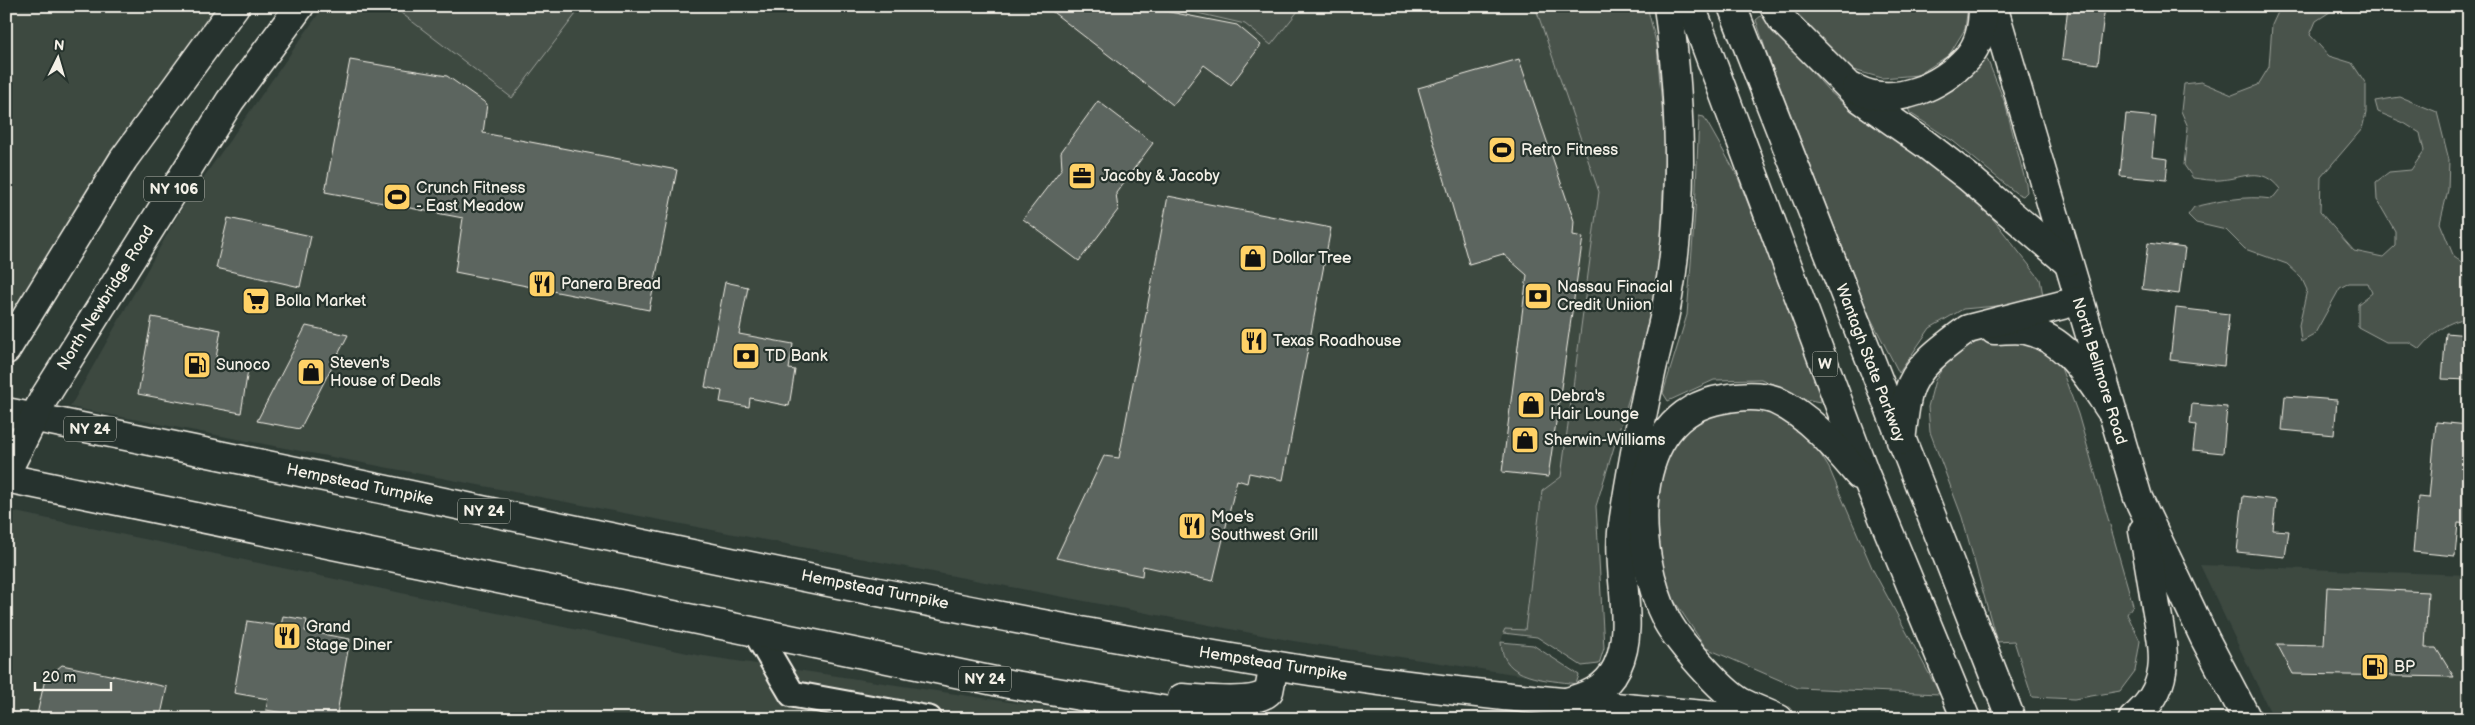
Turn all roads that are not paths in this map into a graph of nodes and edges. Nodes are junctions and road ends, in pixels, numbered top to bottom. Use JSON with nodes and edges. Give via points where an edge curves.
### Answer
{"nodes":[{"id":1,"x":235,"y":6,"type":"edge"},
{"id":2,"x":300,"y":6,"type":"edge"},
{"id":3,"x":1668,"y":6,"type":"edge"},
{"id":4,"x":1691,"y":6,"type":"edge"},
{"id":5,"x":1732,"y":6,"type":"edge"},
{"id":6,"x":1774,"y":6,"type":"edge"},
{"id":7,"x":1983,"y":6,"type":"edge"},
{"id":8,"x":1993,"y":6,"type":"edge"},
{"id":9,"x":1842,"y":82,"type":"junction"},
{"id":10,"x":2067,"y":262,"type":"junction"},
{"id":11,"x":2078,"y":301,"type":"junction"},
{"id":12,"x":1968,"y":330,"type":"junction"},
{"id":13,"x":6,"y":350,"type":"edge"},
{"id":14,"x":2111,"y":411,"type":"junction"},
{"id":15,"x":6,"y":412,"type":"edge"},
{"id":16,"x":35,"y":418,"type":"junction"},
{"id":17,"x":1901,"y":441,"type":"junction"},
{"id":18,"x":6,"y":473,"type":"edge"},
{"id":19,"x":6,"y":478,"type":"edge"},
{"id":20,"x":1870,"y":488,"type":"junction"},
{"id":21,"x":2138,"y":498,"type":"junction"},
{"id":22,"x":755,"y":631,"type":"junction"},
{"id":23,"x":1274,"y":665,"type":"junction"},
{"id":24,"x":1010,"y":684,"type":"junction"},
{"id":25,"x":1563,"y":703,"type":"junction"},
{"id":26,"x":929,"y":719,"type":"edge"},
{"id":27,"x":1216,"y":719,"type":"edge"},
{"id":28,"x":1751,"y":719,"type":"edge"},
{"id":29,"x":1779,"y":719,"type":"edge"},
{"id":30,"x":1966,"y":719,"type":"edge"},
{"id":31,"x":2011,"y":719,"type":"edge"},
{"id":32,"x":2133,"y":719,"type":"edge"},
{"id":33,"x":2247,"y":719,"type":"edge"}],
"edges":[{"from":1,"to":13,"type":"main road","via":[[123,160]]},
{"from":2,"to":16,"type":"main road","name":"North Newbridge Road","number":"NY 106","via":[[230,100],[44,398]]},
{"from":3,"to":25,"type":"main road","via":[[1679,120],[1678,189],[1667,303],[1622,534],[1622,649],[1617,668],[1605,684],[1592,693]]},
{"from":4,"to":20,"type":"main road","number":"W"},
{"from":5,"to":17,"type":"main road","name":"Wantagh State Parkway"},
{"from":6,"to":9,"type":"main road","via":[[1783,21]]},
{"from":7,"to":9,"type":"main road","via":[[1979,37],[1969,56],[1942,79],[1921,90],[1890,97],[1865,93]]},
{"from":8,"to":10,"type":"main road","name":"North Bellmore Road"},
{"from":9,"to":10,"type":"main road","via":[[1968,177]]},
{"from":10,"to":11,"type":"main road","name":"North Bellmore Road"},
{"from":11,"to":12,"type":"main road"},
{"from":11,"to":14,"type":"main road","name":"North Bellmore Road"},
{"from":12,"to":14,"type":"main road","via":[[2026,330],[2060,344],[2080,366]]},
{"from":12,"to":17,"type":"main road","via":[[1922,367],[1908,393]]},
{"from":14,"to":21,"type":"main road","name":"North Bellmore Road"},
{"from":15,"to":16,"type":"main road","name":"Hempstead Turnpike","number":"NY 24"},
{"from":16,"to":18,"type":"main road","number":"NY 106"},
{"from":16,"to":23,"type":"main road","name":"Hempstead Turnpike","number":"NY 24","via":[[767,569]]},
{"from":17,"to":31,"type":"main road","name":"Wantagh State Parkway"},
{"from":19,"to":22,"type":"main road","number":"NY 24"},
{"from":20,"to":29,"type":"main road","via":[[1809,420],[1774,400],[1743,395],[1708,401],[1679,416],[1658,446],[1645,482],[1643,526],[1654,586],[1667,622],[1694,658],[1739,701]]},
{"from":20,"to":30,"type":"main road","number":"W"},
{"from":21,"to":32,"type":"main road","via":[[2165,653],[2162,674],[2154,694],[2149,704]]},
{"from":21,"to":33,"type":"main road","name":"North Bellmore Road"},
{"from":22,"to":24,"type":"main road","number":"NY 24"},
{"from":22,"to":26,"type":"street","via":[[792,694]]},
{"from":23,"to":24,"type":"main road","via":[[1269,691],[1262,697],[1247,699],[1166,697]]},
{"from":23,"to":25,"type":"main road","name":"Hempstead Turnpike","number":"NY 24"},
{"from":24,"to":27,"type":"main road","number":"NY 24"},
{"from":25,"to":28,"type":"main road","name":"Hempstead Turnpike","number":"NY 24"}]}
